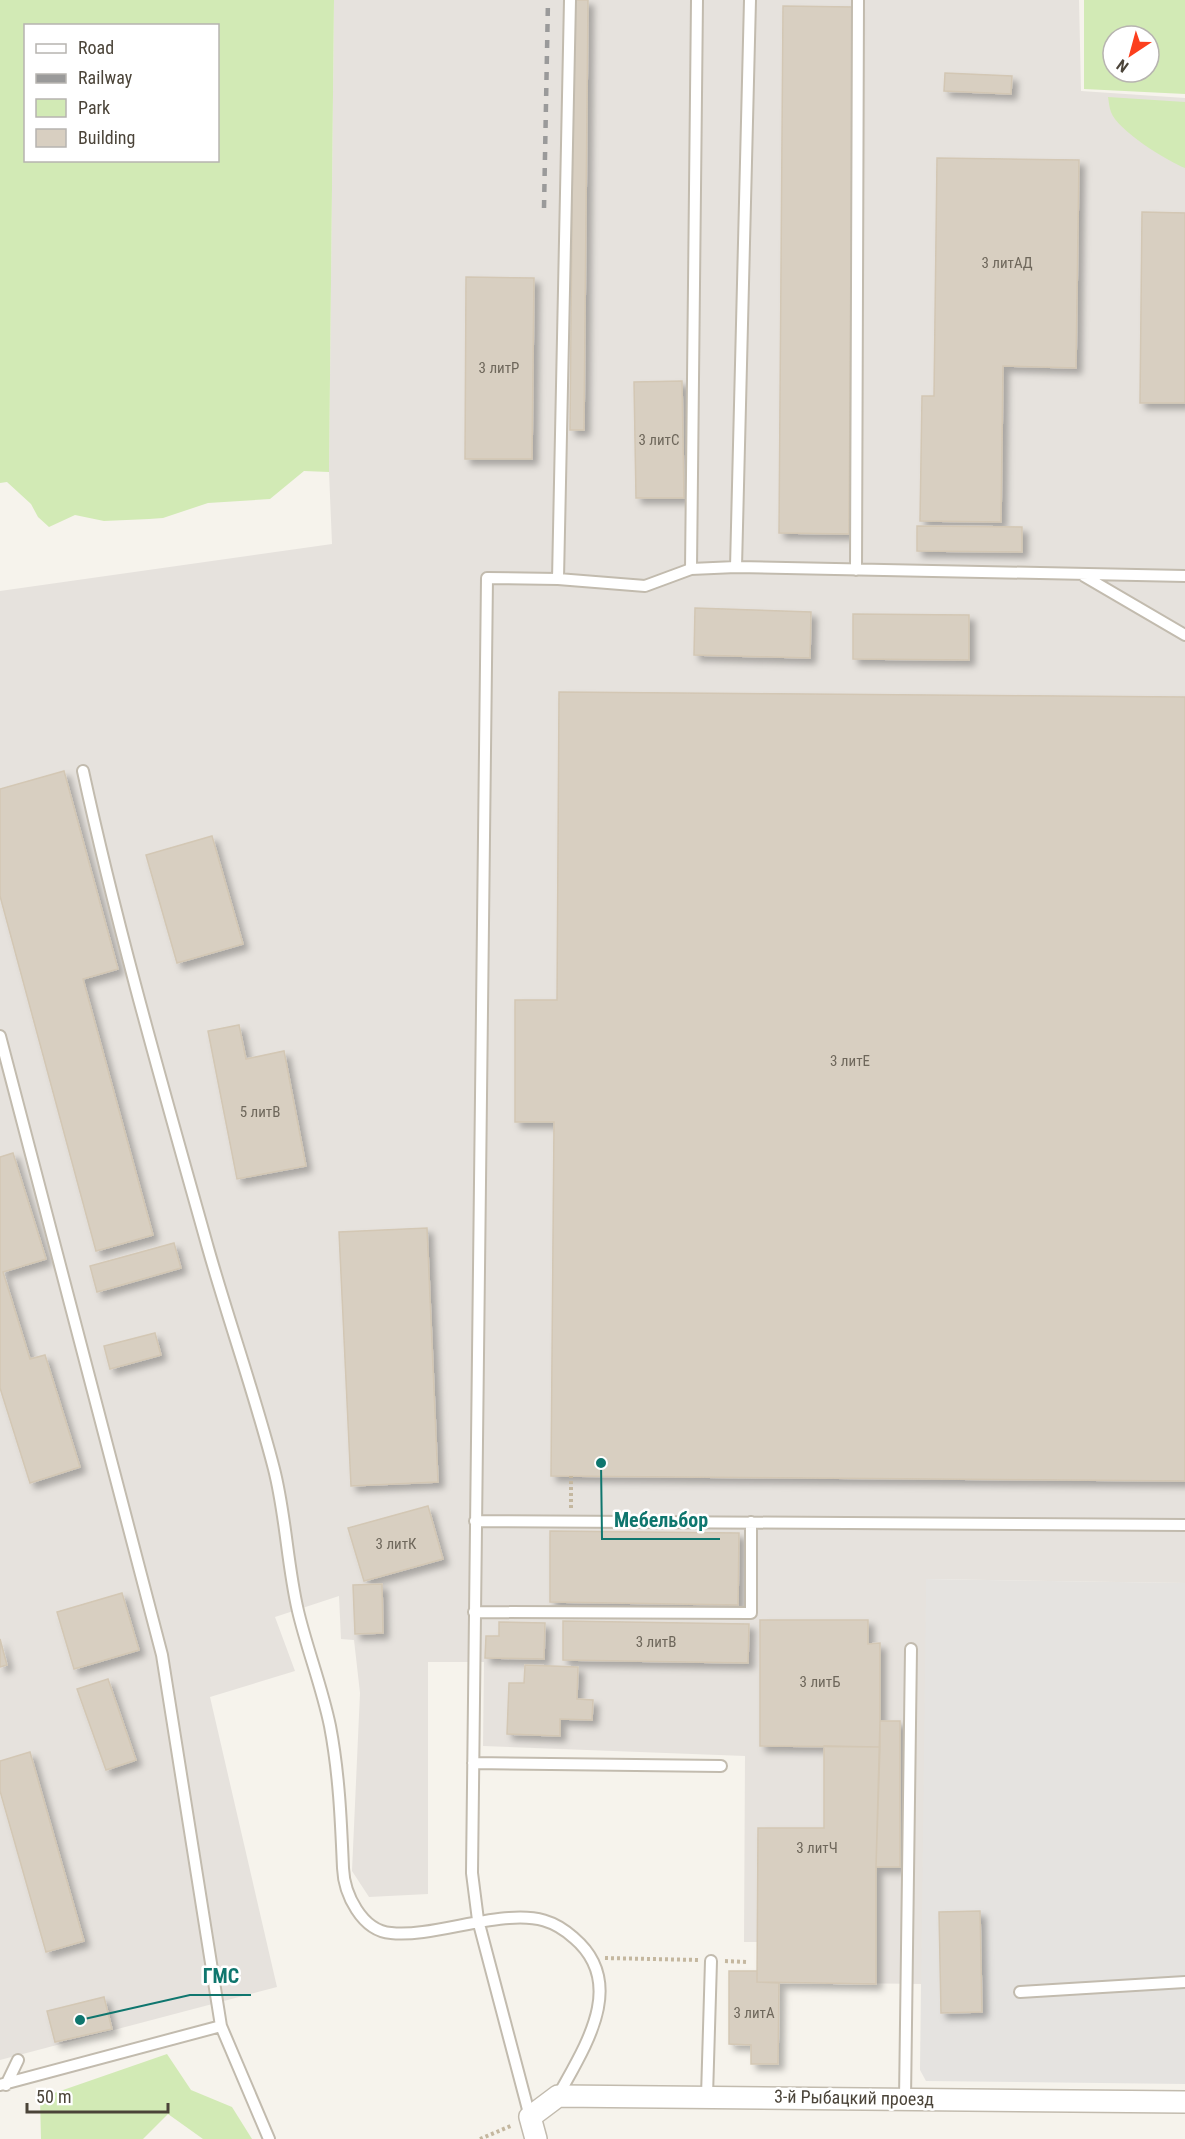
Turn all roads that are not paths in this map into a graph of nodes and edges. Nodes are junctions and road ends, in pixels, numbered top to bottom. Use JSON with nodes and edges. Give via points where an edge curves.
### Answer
{"nodes":[{"id":1,"x":570,"y":0,"type":"edge"},
{"id":2,"x":697,"y":0,"type":"edge"},
{"id":3,"x":750,"y":0,"type":"edge"},
{"id":4,"x":858,"y":0,"type":"edge"},
{"id":5,"x":736,"y":567,"type":"junction"},
{"id":6,"x":691,"y":569,"type":"junction"},
{"id":7,"x":856,"y":570,"type":"junction"},
{"id":8,"x":1082,"y":574,"type":"junction"},
{"id":9,"x":1185,"y":576,"type":"edge"},
{"id":10,"x":558,"y":579,"type":"junction"},
{"id":11,"x":1185,"y":635,"type":"edge"},
{"id":12,"x":83,"y":771,"type":"dead end"},
{"id":13,"x":0,"y":1035,"type":"edge"},
{"id":14,"x":475,"y":1521,"type":"junction"},
{"id":15,"x":751,"y":1522,"type":"junction"},
{"id":16,"x":1185,"y":1525,"type":"edge"},
{"id":17,"x":474,"y":1612,"type":"junction"},
{"id":18,"x":911,"y":1649,"type":"dead end"},
{"id":19,"x":473,"y":1763,"type":"junction"},
{"id":20,"x":721,"y":1766,"type":"dead end"},
{"id":21,"x":478,"y":1920,"type":"junction"},
{"id":22,"x":711,"y":1961,"type":"road end"},
{"id":23,"x":1185,"y":1982,"type":"edge"},
{"id":24,"x":1020,"y":1992,"type":"dead end"},
{"id":25,"x":221,"y":2026,"type":"junction"},
{"id":26,"x":18,"y":2060,"type":"dead end"},
{"id":27,"x":5,"y":2084,"type":"edge"},
{"id":28,"x":0,"y":2092,"type":"edge"},
{"id":29,"x":558,"y":2096,"type":"junction"},
{"id":30,"x":707,"y":2096,"type":"junction"},
{"id":31,"x":905,"y":2099,"type":"junction"},
{"id":32,"x":1185,"y":2102,"type":"edge"},
{"id":33,"x":530,"y":2117,"type":"junction"},
{"id":34,"x":269,"y":2139,"type":"edge"},
{"id":35,"x":537,"y":2139,"type":"edge"}],
"edges":[{"from":1,"to":10,"type":"lane"},
{"from":2,"to":6,"type":"lane"},
{"from":3,"to":5,"type":"lane"},
{"from":4,"to":7,"type":"lane"},
{"from":5,"to":6,"type":"lane"},
{"from":5,"to":7,"type":"lane"},
{"from":6,"to":10,"type":"lane","via":[[645,586]]},
{"from":7,"to":8,"type":"lane"},
{"from":8,"to":9,"type":"lane"},
{"from":8,"to":11,"type":"lane"},
{"from":10,"to":14,"type":"lane","via":[[487,578]]},
{"from":12,"to":21,"type":"lane","via":[[98,842],[208,1249],[275,1473],[297,1609],[329,1723],[340,1798],[344,1877],[360,1915],[372,1927],[390,1934]]},
{"from":13,"to":25,"type":"lane","via":[[162,1654]]},
{"from":14,"to":15,"type":"lane"},
{"from":14,"to":17,"type":"lane"},
{"from":15,"to":16,"type":"lane"},
{"from":15,"to":17,"type":"lane","via":[[751,1613]]},
{"from":17,"to":19,"type":"lane"},
{"from":18,"to":31,"type":"lane"},
{"from":19,"to":20,"type":"lane"},
{"from":19,"to":21,"type":"lane","via":[[472,1873]]},
{"from":21,"to":29,"type":"lane","via":[[533,1917],[552,1922],[592,1958],[599,1981],[599,2011],[591,2036]]},
{"from":21,"to":33,"type":"lane"},
{"from":22,"to":30,"type":"lane"},
{"from":23,"to":24,"type":"lane"},
{"from":25,"to":27,"type":"lane"},
{"from":25,"to":34,"type":"lane"},
{"from":26,"to":27,"type":"lane"},
{"from":27,"to":28,"type":"lane"},
{"from":29,"to":30,"type":"street","name":"3-й Рыбацкий проезд"},
{"from":29,"to":33,"type":"street"},
{"from":30,"to":31,"type":"street","name":"3-й Рыбацкий проезд"},
{"from":31,"to":32,"type":"street","name":"3-й Рыбацкий проезд"},
{"from":33,"to":35,"type":"street"}]}
